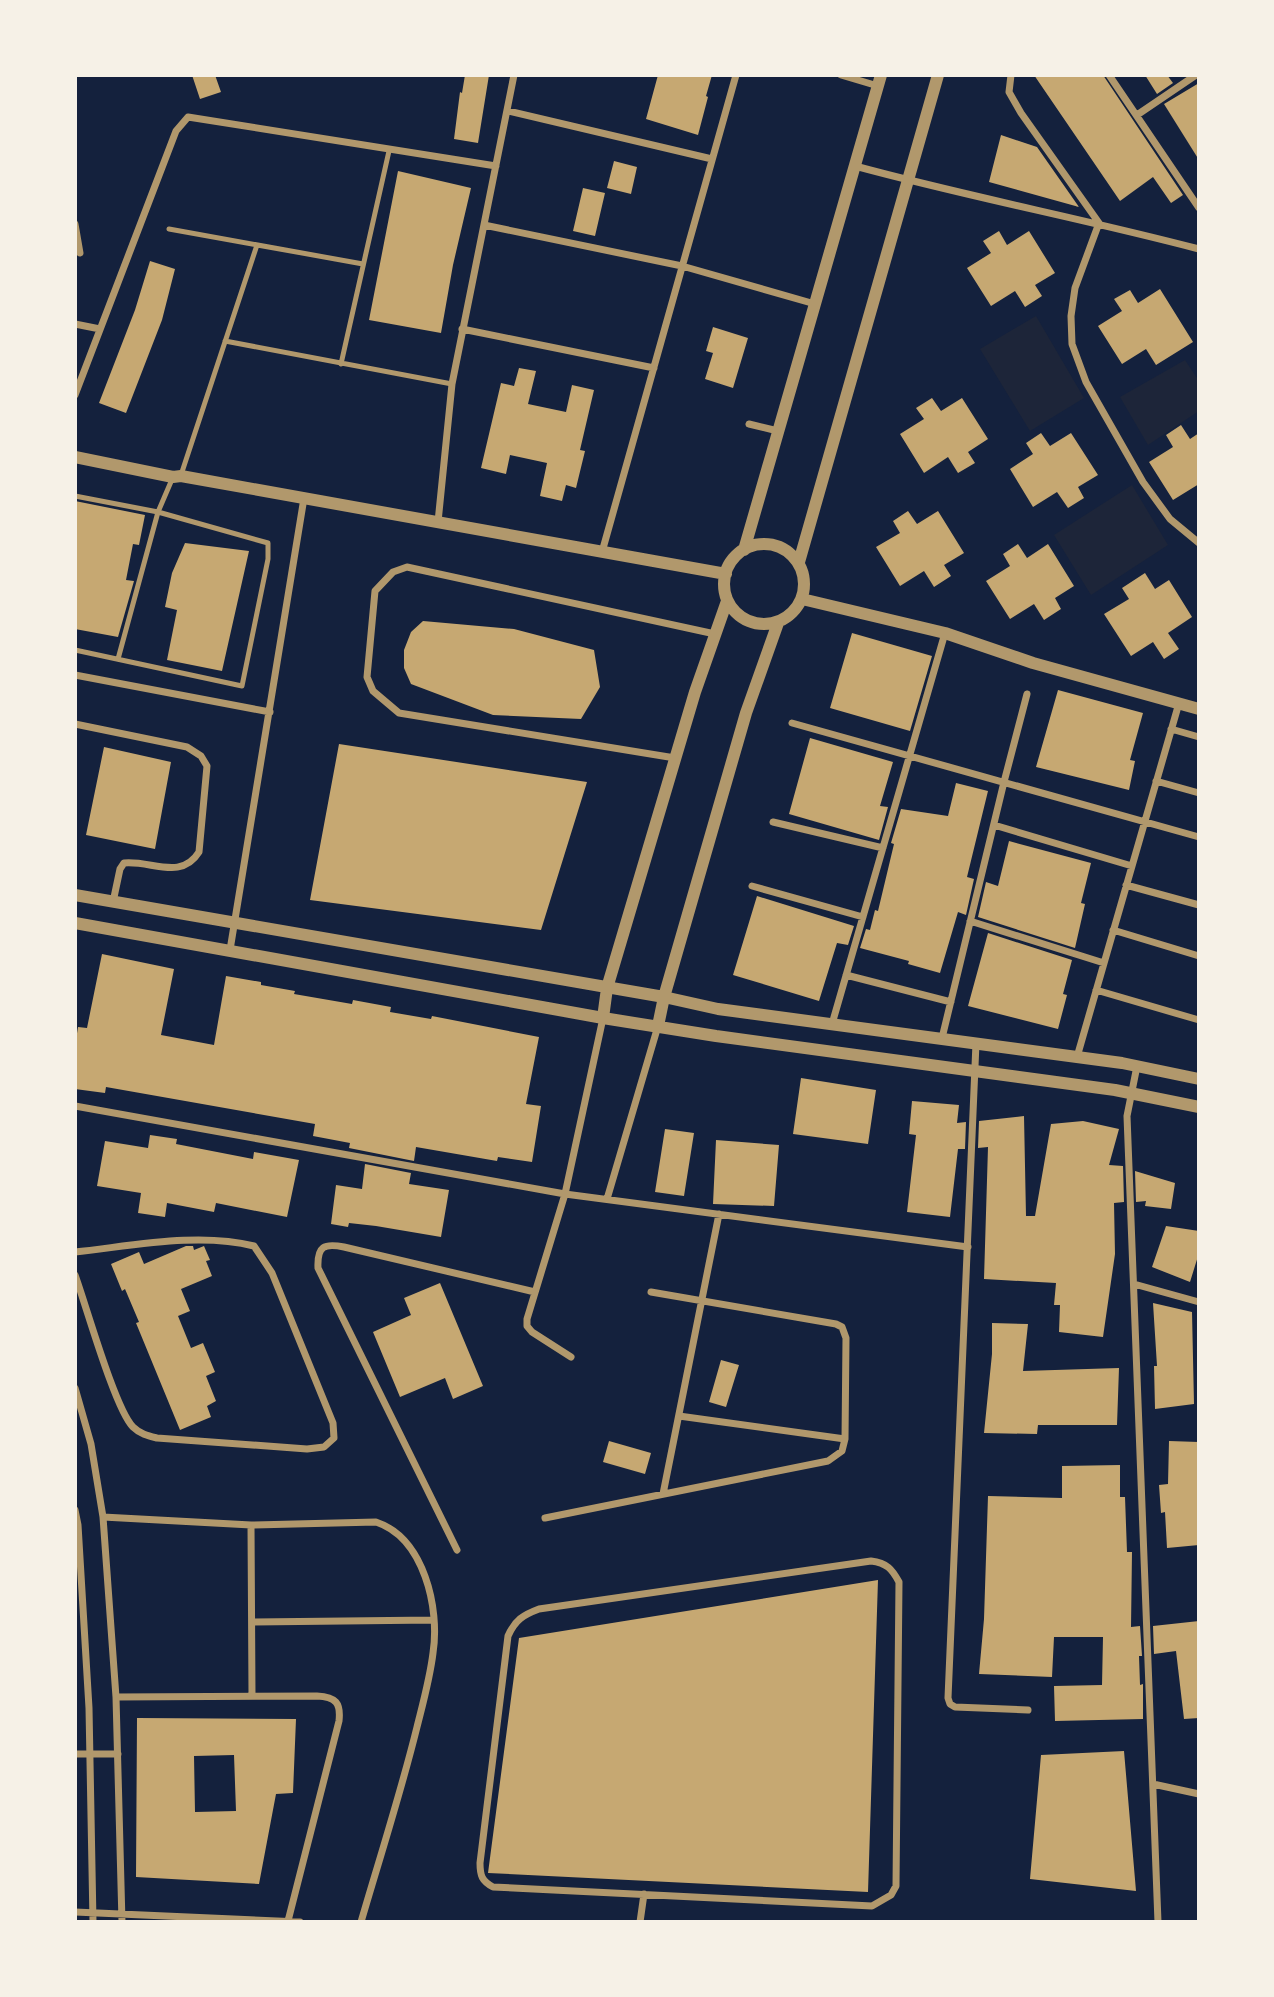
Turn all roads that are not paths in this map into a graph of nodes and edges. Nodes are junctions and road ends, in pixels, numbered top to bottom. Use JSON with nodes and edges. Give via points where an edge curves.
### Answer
{"nodes":[{"id":1,"x":514,"y":75,"type":"edge"},
{"id":2,"x":736,"y":75,"type":"edge"},
{"id":3,"x":841,"y":75,"type":"edge"},
{"id":4,"x":938,"y":75,"type":"edge"},
{"id":5,"x":1011,"y":75,"type":"edge"},
{"id":6,"x":1109,"y":75,"type":"edge"},
{"id":7,"x":1196,"y":75,"type":"edge"},
{"id":8,"x":880,"y":81,"type":"edge"},
{"id":9,"x":508,"y":111,"type":"junction"},
{"id":10,"x":1137,"y":115,"type":"junction"},
{"id":11,"x":389,"y":151,"type":"junction"},
{"id":12,"x":712,"y":159,"type":"junction"},
{"id":13,"x":496,"y":166,"type":"junction"},
{"id":14,"x":855,"y":166,"type":"junction"},
{"id":15,"x":908,"y":180,"type":"junction"},
{"id":16,"x":1199,"y":208,"type":"edge"},
{"id":17,"x":1099,"y":223,"type":"junction"},
{"id":18,"x":75,"y":224,"type":"edge"},
{"id":19,"x":484,"y":225,"type":"junction"},
{"id":20,"x":169,"y":229,"type":"dead end"},
{"id":21,"x":257,"y":246,"type":"junction"},
{"id":22,"x":1199,"y":249,"type":"edge"},
{"id":23,"x":80,"y":253,"type":"dead end"},
{"id":24,"x":363,"y":264,"type":"junction"},
{"id":25,"x":682,"y":265,"type":"junction"},
{"id":26,"x":815,"y":304,"type":"junction"},
{"id":27,"x":75,"y":324,"type":"edge"},
{"id":28,"x":100,"y":329,"type":"junction"},
{"id":29,"x":462,"y":329,"type":"junction"},
{"id":30,"x":225,"y":341,"type":"junction"},
{"id":31,"x":341,"y":364,"type":"junction"},
{"id":32,"x":653,"y":368,"type":"junction"},
{"id":33,"x":452,"y":384,"type":"junction"},
{"id":34,"x":75,"y":395,"type":"edge"},
{"id":35,"x":749,"y":424,"type":"dead end"},
{"id":36,"x":778,"y":431,"type":"junction"},
{"id":37,"x":75,"y":457,"type":"edge"},
{"id":38,"x":177,"y":476,"type":"junction"},
{"id":39,"x":75,"y":496,"type":"edge"},
{"id":40,"x":304,"y":498,"type":"junction"},
{"id":41,"x":158,"y":512,"type":"junction"},
{"id":42,"x":438,"y":522,"type":"junction"},
{"id":43,"x":1199,"y":543,"type":"edge"},
{"id":44,"x":744,"y":550,"type":"junction"},
{"id":45,"x":602,"y":552,"type":"junction"},
{"id":46,"x":799,"y":562,"type":"junction"},
{"id":47,"x":726,"y":574,"type":"junction"},
{"id":48,"x":802,"y":599,"type":"junction"},
{"id":49,"x":727,"y":601,"type":"junction"},
{"id":50,"x":779,"y":623,"type":"junction"},
{"id":51,"x":945,"y":633,"type":"junction"},
{"id":52,"x":715,"y":634,"type":"junction"},
{"id":53,"x":75,"y":650,"type":"edge"},
{"id":54,"x":118,"y":659,"type":"junction"},
{"id":55,"x":75,"y":676,"type":"edge"},
{"id":56,"x":1027,"y":694,"type":"dead end"},
{"id":57,"x":1179,"y":703,"type":"junction"},
{"id":58,"x":1199,"y":709,"type":"edge"},
{"id":59,"x":270,"y":712,"type":"junction"},
{"id":60,"x":792,"y":723,"type":"dead end"},
{"id":61,"x":75,"y":724,"type":"edge"},
{"id":62,"x":1171,"y":729,"type":"junction"},
{"id":63,"x":1199,"y":737,"type":"edge"},
{"id":64,"x":909,"y":756,"type":"junction"},
{"id":65,"x":675,"y":758,"type":"junction"},
{"id":66,"x":1156,"y":781,"type":"junction"},
{"id":67,"x":1004,"y":782,"type":"junction"},
{"id":68,"x":1199,"y":793,"type":"edge"},
{"id":69,"x":773,"y":822,"type":"dead end"},
{"id":70,"x":1145,"y":822,"type":"junction"},
{"id":71,"x":994,"y":825,"type":"junction"},
{"id":72,"x":1199,"y":837,"type":"edge"},
{"id":73,"x":883,"y":848,"type":"junction"},
{"id":74,"x":1132,"y":866,"type":"junction"},
{"id":75,"x":1126,"y":885,"type":"junction"},
{"id":76,"x":752,"y":886,"type":"dead end"},
{"id":77,"x":75,"y":895,"type":"edge"},
{"id":78,"x":113,"y":902,"type":"junction"},
{"id":79,"x":1199,"y":905,"type":"edge"},
{"id":80,"x":863,"y":916,"type":"junction"},
{"id":81,"x":971,"y":921,"type":"junction"},
{"id":82,"x":75,"y":923,"type":"edge"},
{"id":83,"x":235,"y":923,"type":"junction"},
{"id":84,"x":1113,"y":930,"type":"junction"},
{"id":85,"x":230,"y":950,"type":"junction"},
{"id":86,"x":1199,"y":956,"type":"edge"},
{"id":87,"x":1104,"y":963,"type":"junction"},
{"id":88,"x":846,"y":975,"type":"junction"},
{"id":89,"x":607,"y":988,"type":"junction"},
{"id":90,"x":1096,"y":990,"type":"junction"},
{"id":91,"x":664,"y":997,"type":"junction"},
{"id":92,"x":951,"y":1002,"type":"junction"},
{"id":93,"x":603,"y":1018,"type":"junction"},
{"id":94,"x":1199,"y":1020,"type":"edge"},
{"id":95,"x":832,"y":1024,"type":"junction"},
{"id":96,"x":658,"y":1026,"type":"junction"},
{"id":97,"x":942,"y":1038,"type":"junction"},
{"id":98,"x":976,"y":1043,"type":"junction"},
{"id":99,"x":1077,"y":1057,"type":"junction"},
{"id":100,"x":1137,"y":1066,"type":"junction"},
{"id":101,"x":975,"y":1072,"type":"junction"},
{"id":102,"x":1199,"y":1079,"type":"edge"},
{"id":103,"x":1132,"y":1094,"type":"junction"},
{"id":104,"x":75,"y":1106,"type":"edge"},
{"id":105,"x":1199,"y":1107,"type":"edge"},
{"id":106,"x":565,"y":1194,"type":"junction"},
{"id":107,"x":607,"y":1199,"type":"junction"},
{"id":108,"x":719,"y":1214,"type":"junction"},
{"id":109,"x":968,"y":1247,"type":"junction"},
{"id":110,"x":75,"y":1252,"type":"edge"},
{"id":111,"x":75,"y":1275,"type":"edge"},
{"id":112,"x":1134,"y":1284,"type":"junction"},
{"id":113,"x":535,"y":1292,"type":"junction"},
{"id":114,"x":651,"y":1292,"type":"dead end"},
{"id":115,"x":702,"y":1301,"type":"junction"},
{"id":116,"x":1199,"y":1302,"type":"edge"},
{"id":117,"x":572,"y":1357,"type":"dead end"},
{"id":118,"x":76,"y":1392,"type":"edge"},
{"id":119,"x":679,"y":1416,"type":"junction"},
{"id":120,"x":845,"y":1439,"type":"junction"},
{"id":121,"x":663,"y":1494,"type":"junction"},
{"id":122,"x":75,"y":1510,"type":"edge"},
{"id":123,"x":103,"y":1517,"type":"junction"},
{"id":124,"x":545,"y":1518,"type":"dead end"},
{"id":125,"x":251,"y":1525,"type":"junction"},
{"id":126,"x":457,"y":1550,"type":"dead end"},
{"id":127,"x":434,"y":1620,"type":"junction"},
{"id":128,"x":253,"y":1622,"type":"junction"},
{"id":129,"x":252,"y":1695,"type":"junction"},
{"id":130,"x":116,"y":1697,"type":"junction"},
{"id":131,"x":1028,"y":1710,"type":"dead end"},
{"id":132,"x":75,"y":1754,"type":"edge"},
{"id":133,"x":90,"y":1754,"type":"junction"},
{"id":134,"x":118,"y":1754,"type":"junction"},
{"id":135,"x":1153,"y":1784,"type":"junction"},
{"id":136,"x":1199,"y":1794,"type":"edge"},
{"id":137,"x":644,"y":1894,"type":"junction"},
{"id":138,"x":75,"y":1912,"type":"edge"},
{"id":139,"x":93,"y":1913,"type":"junction"},
{"id":140,"x":122,"y":1919,"type":"edge"},
{"id":141,"x":288,"y":1921,"type":"edge"},
{"id":142,"x":93,"y":1922,"type":"edge"},
{"id":143,"x":300,"y":1922,"type":"edge"},
{"id":144,"x":361,"y":1922,"type":"edge"},
{"id":145,"x":640,"y":1922,"type":"edge"},
{"id":146,"x":1158,"y":1922,"type":"edge"}],
"edges":[{"from":1,"to":9,"type":"street"},
{"from":2,"to":12,"type":"street"},
{"from":3,"to":8,"type":"street"},
{"from":4,"to":15,"type":"street"},
{"from":5,"to":17,"type":"street","via":[[1009,92],[1021,113]]},
{"from":6,"to":10,"type":"street"},
{"from":7,"to":10,"type":"street"},
{"from":8,"to":14,"type":"street"},
{"from":9,"to":12,"type":"street"},
{"from":9,"to":13,"type":"street"},
{"from":10,"to":16,"type":"street"},
{"from":11,"to":13,"type":"street"},
{"from":11,"to":24,"type":"lane"},
{"from":11,"to":28,"type":"street","via":[[188,117],[176,131]]},
{"from":12,"to":25,"type":"street"},
{"from":13,"to":19,"type":"street"},
{"from":14,"to":15,"type":"street"},
{"from":14,"to":26,"type":"street"},
{"from":15,"to":17,"type":"street"},
{"from":15,"to":46,"type":"street"},
{"from":17,"to":22,"type":"street"},
{"from":17,"to":43,"type":"street","via":[[1075,288],[1072,344],[1086,382],[1143,482],[1170,519]]},
{"from":18,"to":23,"type":"street"},
{"from":19,"to":25,"type":"street"},
{"from":19,"to":29,"type":"street"},
{"from":20,"to":21,"type":"lane"},
{"from":21,"to":24,"type":"lane"},
{"from":21,"to":30,"type":"lane"},
{"from":24,"to":31,"type":"lane"},
{"from":25,"to":26,"type":"street"},
{"from":25,"to":32,"type":"street"},
{"from":26,"to":36,"type":"street"},
{"from":27,"to":28,"type":"street"},
{"from":28,"to":34,"type":"street"},
{"from":29,"to":32,"type":"street"},
{"from":29,"to":33,"type":"street"},
{"from":30,"to":31,"type":"lane"},
{"from":30,"to":38,"type":"lane"},
{"from":31,"to":33,"type":"lane"},
{"from":32,"to":45,"type":"street"},
{"from":33,"to":42,"type":"street"},
{"from":35,"to":36,"type":"street"},
{"from":36,"to":44,"type":"street"},
{"from":37,"to":38,"type":"street"},
{"from":38,"to":40,"type":"street"},
{"from":38,"to":41,"type":"lane"},
{"from":39,"to":41,"type":"lane"},
{"from":40,"to":42,"type":"street"},
{"from":40,"to":59,"type":"street"},
{"from":41,"to":54,"type":"lane"},
{"from":41,"to":54,"type":"lane","via":[[268,543],[242,686]]},
{"from":42,"to":45,"type":"street"},
{"from":44,"to":46,"type":"street","via":[[768,543],[784,548]]},
{"from":44,"to":47,"type":"street"},
{"from":45,"to":47,"type":"street"},
{"from":46,"to":48,"type":"street","via":[[805,578]]},
{"from":47,"to":49,"type":"street"},
{"from":48,"to":50,"type":"street"},
{"from":48,"to":51,"type":"street"},
{"from":49,"to":50,"type":"street","via":[[734,612],[754,624]]},
{"from":49,"to":52,"type":"street"},
{"from":50,"to":91,"type":"street","via":[[746,713]]},
{"from":51,"to":57,"type":"street","via":[[1033,663]]},
{"from":51,"to":64,"type":"street"},
{"from":52,"to":65,"type":"street"},
{"from":52,"to":65,"type":"street","via":[[407,567],[393,572],[375,591],[367,677],[373,691],[399,713]]},
{"from":53,"to":54,"type":"lane"},
{"from":55,"to":59,"type":"street"},
{"from":56,"to":67,"type":"street"},
{"from":57,"to":58,"type":"street"},
{"from":57,"to":62,"type":"street"},
{"from":59,"to":83,"type":"street"},
{"from":60,"to":64,"type":"street"},
{"from":61,"to":78,"type":"street","via":[[187,747],[207,766],[199,852],[193,861],[174,868],[124,863]]},
{"from":62,"to":63,"type":"street"},
{"from":62,"to":66,"type":"street"},
{"from":64,"to":67,"type":"street"},
{"from":64,"to":73,"type":"street"},
{"from":65,"to":89,"type":"street"},
{"from":66,"to":68,"type":"street"},
{"from":66,"to":70,"type":"street"},
{"from":67,"to":70,"type":"street"},
{"from":67,"to":71,"type":"street"},
{"from":69,"to":73,"type":"street"},
{"from":70,"to":72,"type":"street"},
{"from":70,"to":74,"type":"street"},
{"from":71,"to":74,"type":"street"},
{"from":71,"to":81,"type":"street"},
{"from":73,"to":80,"type":"street"},
{"from":74,"to":75,"type":"street"},
{"from":75,"to":79,"type":"street"},
{"from":75,"to":84,"type":"street"},
{"from":76,"to":80,"type":"street"},
{"from":77,"to":78,"type":"street"},
{"from":78,"to":83,"type":"street"},
{"from":80,"to":88,"type":"street"},
{"from":81,"to":87,"type":"street"},
{"from":81,"to":92,"type":"street"},
{"from":82,"to":85,"type":"street"},
{"from":83,"to":85,"type":"street"},
{"from":83,"to":89,"type":"street"},
{"from":84,"to":86,"type":"street"},
{"from":84,"to":87,"type":"street"},
{"from":85,"to":93,"type":"street"},
{"from":87,"to":90,"type":"street"},
{"from":88,"to":92,"type":"street"},
{"from":88,"to":95,"type":"street"},
{"from":89,"to":91,"type":"street"},
{"from":89,"to":93,"type":"street"},
{"from":90,"to":94,"type":"street"},
{"from":90,"to":99,"type":"street"},
{"from":91,"to":95,"type":"street"},
{"from":91,"to":96,"type":"street"},
{"from":92,"to":97,"type":"street"},
{"from":93,"to":96,"type":"street"},
{"from":93,"to":106,"type":"street"},
{"from":95,"to":97,"type":"street"},
{"from":96,"to":101,"type":"street"},
{"from":96,"to":107,"type":"street"},
{"from":97,"to":98,"type":"street"},
{"from":98,"to":99,"type":"street"},
{"from":98,"to":101,"type":"street"},
{"from":99,"to":100,"type":"street"},
{"from":100,"to":102,"type":"street"},
{"from":100,"to":103,"type":"street"},
{"from":101,"to":103,"type":"street"},
{"from":101,"to":109,"type":"street"},
{"from":103,"to":105,"type":"street"},
{"from":103,"to":112,"type":"street","via":[[1127,1116]]},
{"from":104,"to":106,"type":"street"},
{"from":106,"to":107,"type":"street"},
{"from":106,"to":113,"type":"street"},
{"from":107,"to":108,"type":"street"},
{"from":108,"to":109,"type":"street"},
{"from":108,"to":115,"type":"street"},
{"from":109,"to":131,"type":"street","via":[[948,1698],[954,1707]]},
{"from":110,"to":111,"type":"street","via":[[210,1238],[254,1246],[272,1273],[333,1423],[334,1438],[324,1447],[307,1449],[142,1434],[131,1426],[117,1397]]},
{"from":112,"to":116,"type":"street"},
{"from":112,"to":135,"type":"street"},
{"from":113,"to":117,"type":"street","via":[[527,1325]]},
{"from":113,"to":126,"type":"street","via":[[344,1247],[331,1245],[319,1251],[318,1268]]},
{"from":114,"to":115,"type":"street"},
{"from":115,"to":119,"type":"street"},
{"from":115,"to":120,"type":"street","via":[[842,1327],[846,1338]]},
{"from":118,"to":123,"type":"street","via":[[91,1444]]},
{"from":119,"to":120,"type":"street"},
{"from":119,"to":121,"type":"street"},
{"from":120,"to":121,"type":"street","via":[[842,1451],[828,1461]]},
{"from":121,"to":124,"type":"street"},
{"from":122,"to":133,"type":"street"},
{"from":123,"to":125,"type":"street"},
{"from":123,"to":130,"type":"street"},
{"from":125,"to":127,"type":"street","via":[[376,1522],[390,1526],[402,1536],[426,1580]]},
{"from":125,"to":128,"type":"street"},
{"from":127,"to":128,"type":"street"},
{"from":127,"to":144,"type":"street","via":[[433,1652],[422,1704]]},
{"from":128,"to":129,"type":"street"},
{"from":129,"to":130,"type":"street"},
{"from":129,"to":141,"type":"street","via":[[331,1697],[340,1709]]},
{"from":130,"to":134,"type":"street"},
{"from":132,"to":133,"type":"street"},
{"from":133,"to":134,"type":"street"},
{"from":133,"to":139,"type":"street"},
{"from":134,"to":140,"type":"street"},
{"from":135,"to":136,"type":"street"},
{"from":135,"to":146,"type":"street"},
{"from":137,"to":137,"type":"street","via":[[493,1887],[480,1876],[508,1636],[513,1625],[522,1615],[539,1609],[871,1561],[883,1563],[899,1582],[896,1886],[891,1895],[872,1906]]},
{"from":137,"to":145,"type":"street"},
{"from":138,"to":139,"type":"street"},
{"from":139,"to":140,"type":"street"},
{"from":139,"to":142,"type":"street"},
{"from":140,"to":141,"type":"street"},
{"from":141,"to":143,"type":"street"}]}
